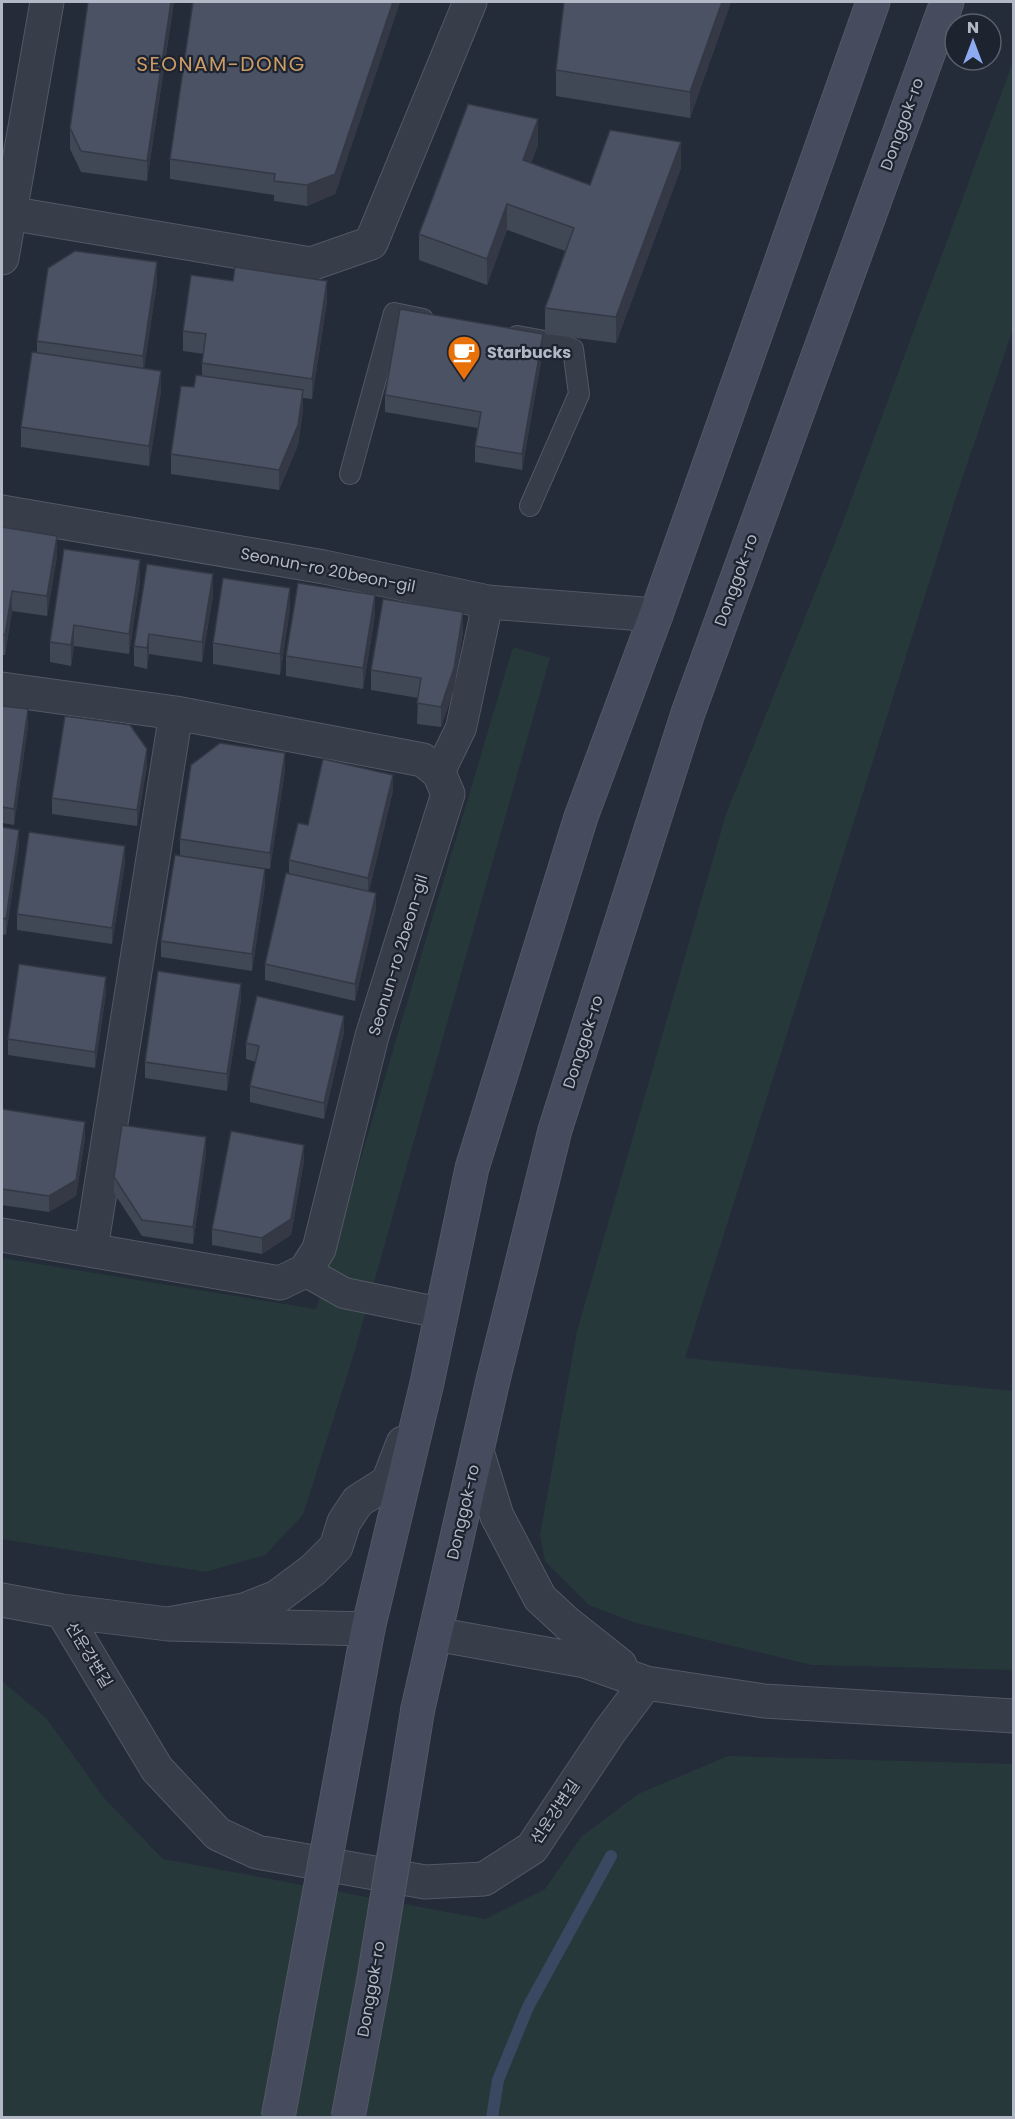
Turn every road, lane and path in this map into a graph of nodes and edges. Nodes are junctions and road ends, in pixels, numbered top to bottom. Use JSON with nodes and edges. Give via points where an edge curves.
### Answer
{"nodes":[{"id":1,"x":47,"y":2,"type":"edge"},
{"id":2,"x":470,"y":2,"type":"edge"},
{"id":3,"x":873,"y":2,"type":"edge"},
{"id":4,"x":947,"y":2,"type":"edge"},
{"id":5,"x":9,"y":213,"type":"junction"},
{"id":6,"x":2,"y":258,"type":"edge"},
{"id":7,"x":440,"y":322,"type":"edge"},
{"id":8,"x":498,"y":332,"type":"edge"},
{"id":9,"x":350,"y":474,"type":"dead end"},
{"id":10,"x":530,"y":506,"type":"dead end"},
{"id":11,"x":2,"y":512,"type":"edge"},
{"id":12,"x":488,"y":602,"type":"junction"},
{"id":13,"x":656,"y":615,"type":"junction"},
{"id":14,"x":2,"y":689,"type":"edge"},
{"id":15,"x":176,"y":713,"type":"junction"},
{"id":16,"x":439,"y":773,"type":"junction"},
{"id":17,"x":2,"y":1235,"type":"edge"},
{"id":18,"x":91,"y":1250,"type":"junction"},
{"id":19,"x":304,"y":1270,"type":"junction"},
{"id":20,"x":441,"y":1313,"type":"junction"},
{"id":21,"x":427,"y":1383,"type":"junction"},
{"id":22,"x":477,"y":1451,"type":"junction"},
{"id":23,"x":2,"y":1600,"type":"edge"},
{"id":24,"x":62,"y":1611,"type":"junction"},
{"id":25,"x":168,"y":1624,"type":"junction"},
{"id":26,"x":368,"y":1629,"type":"junction"},
{"id":27,"x":435,"y":1634,"type":"junction"},
{"id":28,"x":646,"y":1683,"type":"junction"},
{"id":29,"x":1014,"y":1716,"type":"edge"},
{"id":30,"x":278,"y":2118,"type":"edge"},
{"id":31,"x":348,"y":2118,"type":"edge"}],
"edges":[{"from":1,"to":5,"type":"street"},
{"from":2,"to":5,"type":"street","via":[[370,243],[311,264]]},
{"from":3,"to":13,"type":"main road"},
{"from":4,"to":22,"type":"main road","name":"Donggok-ro","via":[[688,713],[555,1130]]},
{"from":5,"to":6,"type":"street"},
{"from":7,"to":9,"type":"lane","via":[[394,313]]},
{"from":8,"to":10,"type":"lane","via":[[573,349],[579,394]]},
{"from":11,"to":12,"type":"street","name":"Seonun-ro 20beon-gil","via":[[324,567]]},
{"from":12,"to":13,"type":"street","name":"Seonun-ro 20beon-gil"},
{"from":12,"to":16,"type":"street","via":[[461,728]]},
{"from":13,"to":20,"type":"main road","via":[[581,818],[475,1157]]},
{"from":14,"to":15,"type":"street"},
{"from":15,"to":16,"type":"street","via":[[423,760]]},
{"from":15,"to":18,"type":"street"},
{"from":16,"to":19,"type":"street","name":"Seonun-ro 2beon-gil","via":[[448,794],[372,1036],[319,1249]]},
{"from":17,"to":18,"type":"street"},
{"from":18,"to":19,"type":"street","via":[[280,1283]]},
{"from":19,"to":20,"type":"street","via":[[344,1293]]},
{"from":20,"to":21,"type":"main road"},
{"from":21,"to":25,"type":"street","via":[[388,1482],[358,1501],[344,1522],[336,1547],[313,1570],[277,1597],[244,1610]]},
{"from":21,"to":26,"type":"main road"},
{"from":22,"to":27,"type":"main road","name":"Donggok-ro"},
{"from":22,"to":28,"type":"street","via":[[497,1516],[540,1598],[604,1654]]},
{"from":23,"to":24,"type":"street","name":"선운강변길"},
{"from":24,"to":25,"type":"street"},
{"from":24,"to":28,"type":"street","name":"선운강변길","via":[[157,1769],[218,1834],[257,1852],[425,1882],[484,1879],[532,1848]]},
{"from":25,"to":26,"type":"street"},
{"from":26,"to":30,"type":"main road","bridge":true},
{"from":27,"to":28,"type":"street","via":[[585,1661]]},
{"from":27,"to":31,"type":"main road","name":"Donggok-ro","bridge":true,"via":[[418,1708]]},
{"from":28,"to":29,"type":"street","via":[[764,1701]]}]}
